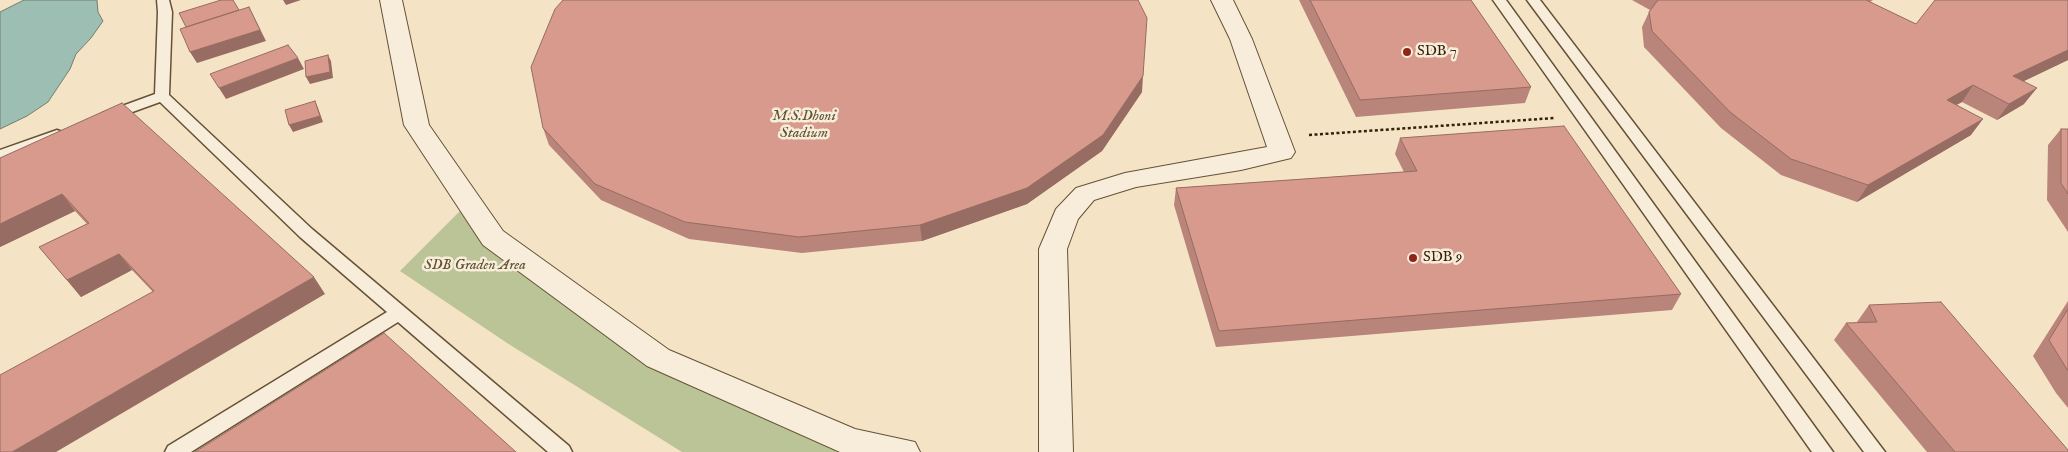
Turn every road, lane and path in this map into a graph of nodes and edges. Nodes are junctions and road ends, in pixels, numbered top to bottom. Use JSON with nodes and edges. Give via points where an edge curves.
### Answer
{"nodes":[{"id":1,"x":163,"y":0,"type":"edge"},
{"id":2,"x":391,"y":0,"type":"edge"},
{"id":3,"x":1222,"y":0,"type":"edge"},
{"id":4,"x":1499,"y":0,"type":"edge"},
{"id":5,"x":1532,"y":0,"type":"edge"},
{"id":6,"x":162,"y":96,"type":"junction"},
{"id":7,"x":1582,"y":116,"type":"junction"},
{"id":8,"x":90,"y":122,"type":"edge"},
{"id":9,"x":72,"y":129,"type":"edge"},
{"id":10,"x":1277,"y":137,"type":"junction"},
{"id":11,"x":0,"y":156,"type":"edge"},
{"id":12,"x":400,"y":313,"type":"junction"},
{"id":13,"x":176,"y":452,"type":"edge"},
{"id":14,"x":562,"y":452,"type":"edge"},
{"id":15,"x":903,"y":452,"type":"edge"},
{"id":16,"x":1056,"y":452,"type":"edge"},
{"id":17,"x":1823,"y":452,"type":"edge"},
{"id":18,"x":1874,"y":452,"type":"edge"}],
"edges":[{"from":1,"to":6,"type":"lane"},
{"from":2,"to":15,"type":"street","via":[[417,125],[493,238],[658,358],[851,442]]},
{"from":3,"to":10,"type":"street","via":[[1241,39]]},
{"from":4,"to":7,"type":"lane"},
{"from":5,"to":18,"type":"lane"},
{"from":6,"to":8,"type":"lane"},
{"from":6,"to":12,"type":"lane","via":[[306,233]]},
{"from":7,"to":10,"type":"path"},
{"from":7,"to":17,"type":"lane"},
{"from":9,"to":11,"type":"lane"},
{"from":10,"to":16,"type":"street","via":[[1282,152],[1117,184],[1084,194],[1066,216],[1053,249]]},
{"from":12,"to":13,"type":"lane"},
{"from":12,"to":14,"type":"lane"}]}
